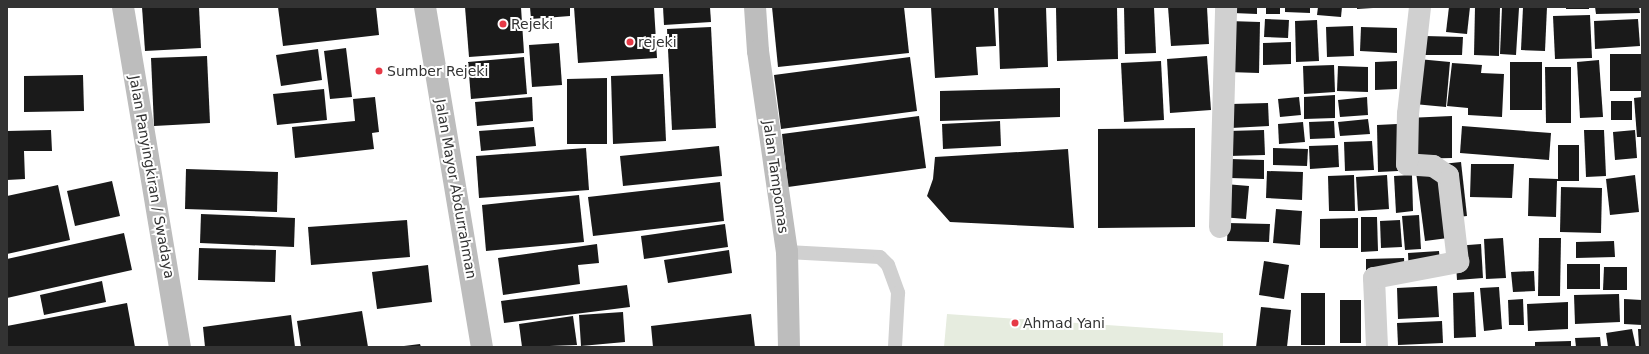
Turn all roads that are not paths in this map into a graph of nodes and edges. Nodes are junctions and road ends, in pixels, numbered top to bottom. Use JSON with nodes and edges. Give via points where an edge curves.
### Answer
{"nodes":[{"id":1,"x":123,"y":7,"type":"edge"},
{"id":2,"x":425,"y":7,"type":"edge"},
{"id":3,"x":755,"y":7,"type":"edge"},
{"id":4,"x":1226,"y":7,"type":"edge"},
{"id":5,"x":1420,"y":7,"type":"edge"},
{"id":6,"x":1220,"y":227,"type":"dead end"},
{"id":7,"x":787,"y":252,"type":"junction"},
{"id":8,"x":180,"y":347,"type":"edge"},
{"id":9,"x":482,"y":347,"type":"edge"},
{"id":10,"x":789,"y":347,"type":"edge"},
{"id":11,"x":895,"y":347,"type":"edge"},
{"id":12,"x":1377,"y":347,"type":"edge"}],
"edges":[{"from":1,"to":8,"type":"street","name":"Jalan Panyingkiran / Swadaya"},
{"from":2,"to":9,"type":"street","name":"Jalan Mayor Abdurrahman"},
{"from":3,"to":7,"type":"street","name":"Jalan Tampomas","via":[[758,51]]},
{"from":4,"to":6,"type":"street"},
{"from":5,"to":12,"type":"street","via":[[1408,114],[1407,164],[1432,166],[1448,176],[1458,262],[1374,278]]},
{"from":7,"to":10,"type":"street","name":"Jalan Tampomas"},
{"from":7,"to":11,"type":"lane","via":[[880,257],[888,265],[898,293]]}]}
